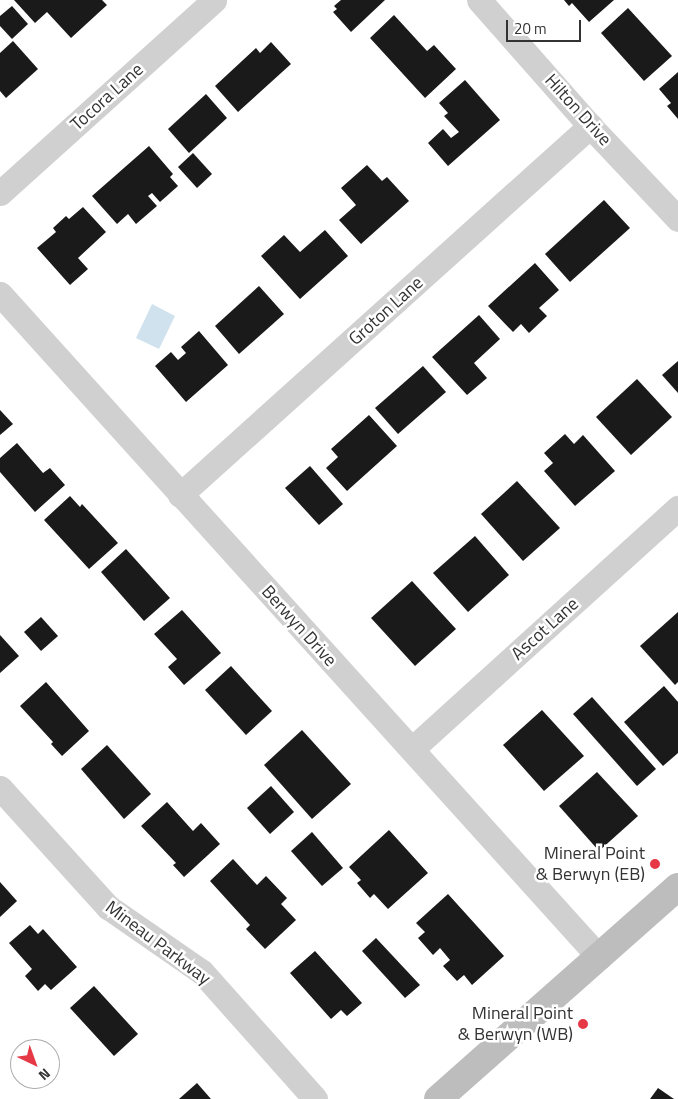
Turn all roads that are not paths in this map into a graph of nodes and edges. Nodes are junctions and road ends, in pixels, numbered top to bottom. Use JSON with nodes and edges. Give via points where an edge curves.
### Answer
{"nodes":[{"id":1,"x":214,"y":0,"type":"edge"},
{"id":2,"x":479,"y":0,"type":"edge"},
{"id":3,"x":590,"y":126,"type":"junction"},
{"id":4,"x":0,"y":193,"type":"edge"},
{"id":5,"x":678,"y":219,"type":"edge"},
{"id":6,"x":0,"y":294,"type":"edge"},
{"id":7,"x":180,"y":495,"type":"junction"},
{"id":8,"x":678,"y":508,"type":"edge"},
{"id":9,"x":412,"y":749,"type":"junction"},
{"id":10,"x":0,"y":788,"type":"edge"},
{"id":11,"x":678,"y":887,"type":"edge"},
{"id":12,"x":599,"y":957,"type":"junction"},
{"id":13,"x":315,"y":1099,"type":"edge"},
{"id":14,"x":438,"y":1099,"type":"edge"}],
"edges":[{"from":1,"to":4,"type":"street","name":"Tocora Lane"},
{"from":2,"to":3,"type":"street","name":"Hilton Drive"},
{"from":3,"to":5,"type":"street","name":"Hilton Drive"},
{"from":3,"to":7,"type":"street","name":"Groton Lane"},
{"from":6,"to":7,"type":"street","name":"Berwyn Drive"},
{"from":7,"to":9,"type":"street","name":"Berwyn Drive"},
{"from":8,"to":9,"type":"street","name":"Ascot Lane"},
{"from":9,"to":12,"type":"street","name":"Berwyn Drive"},
{"from":10,"to":13,"type":"street","name":"Mineau Parkway","via":[[108,907],[202,972]]},
{"from":11,"to":12,"type":"main road"},
{"from":12,"to":14,"type":"main road"}]}
